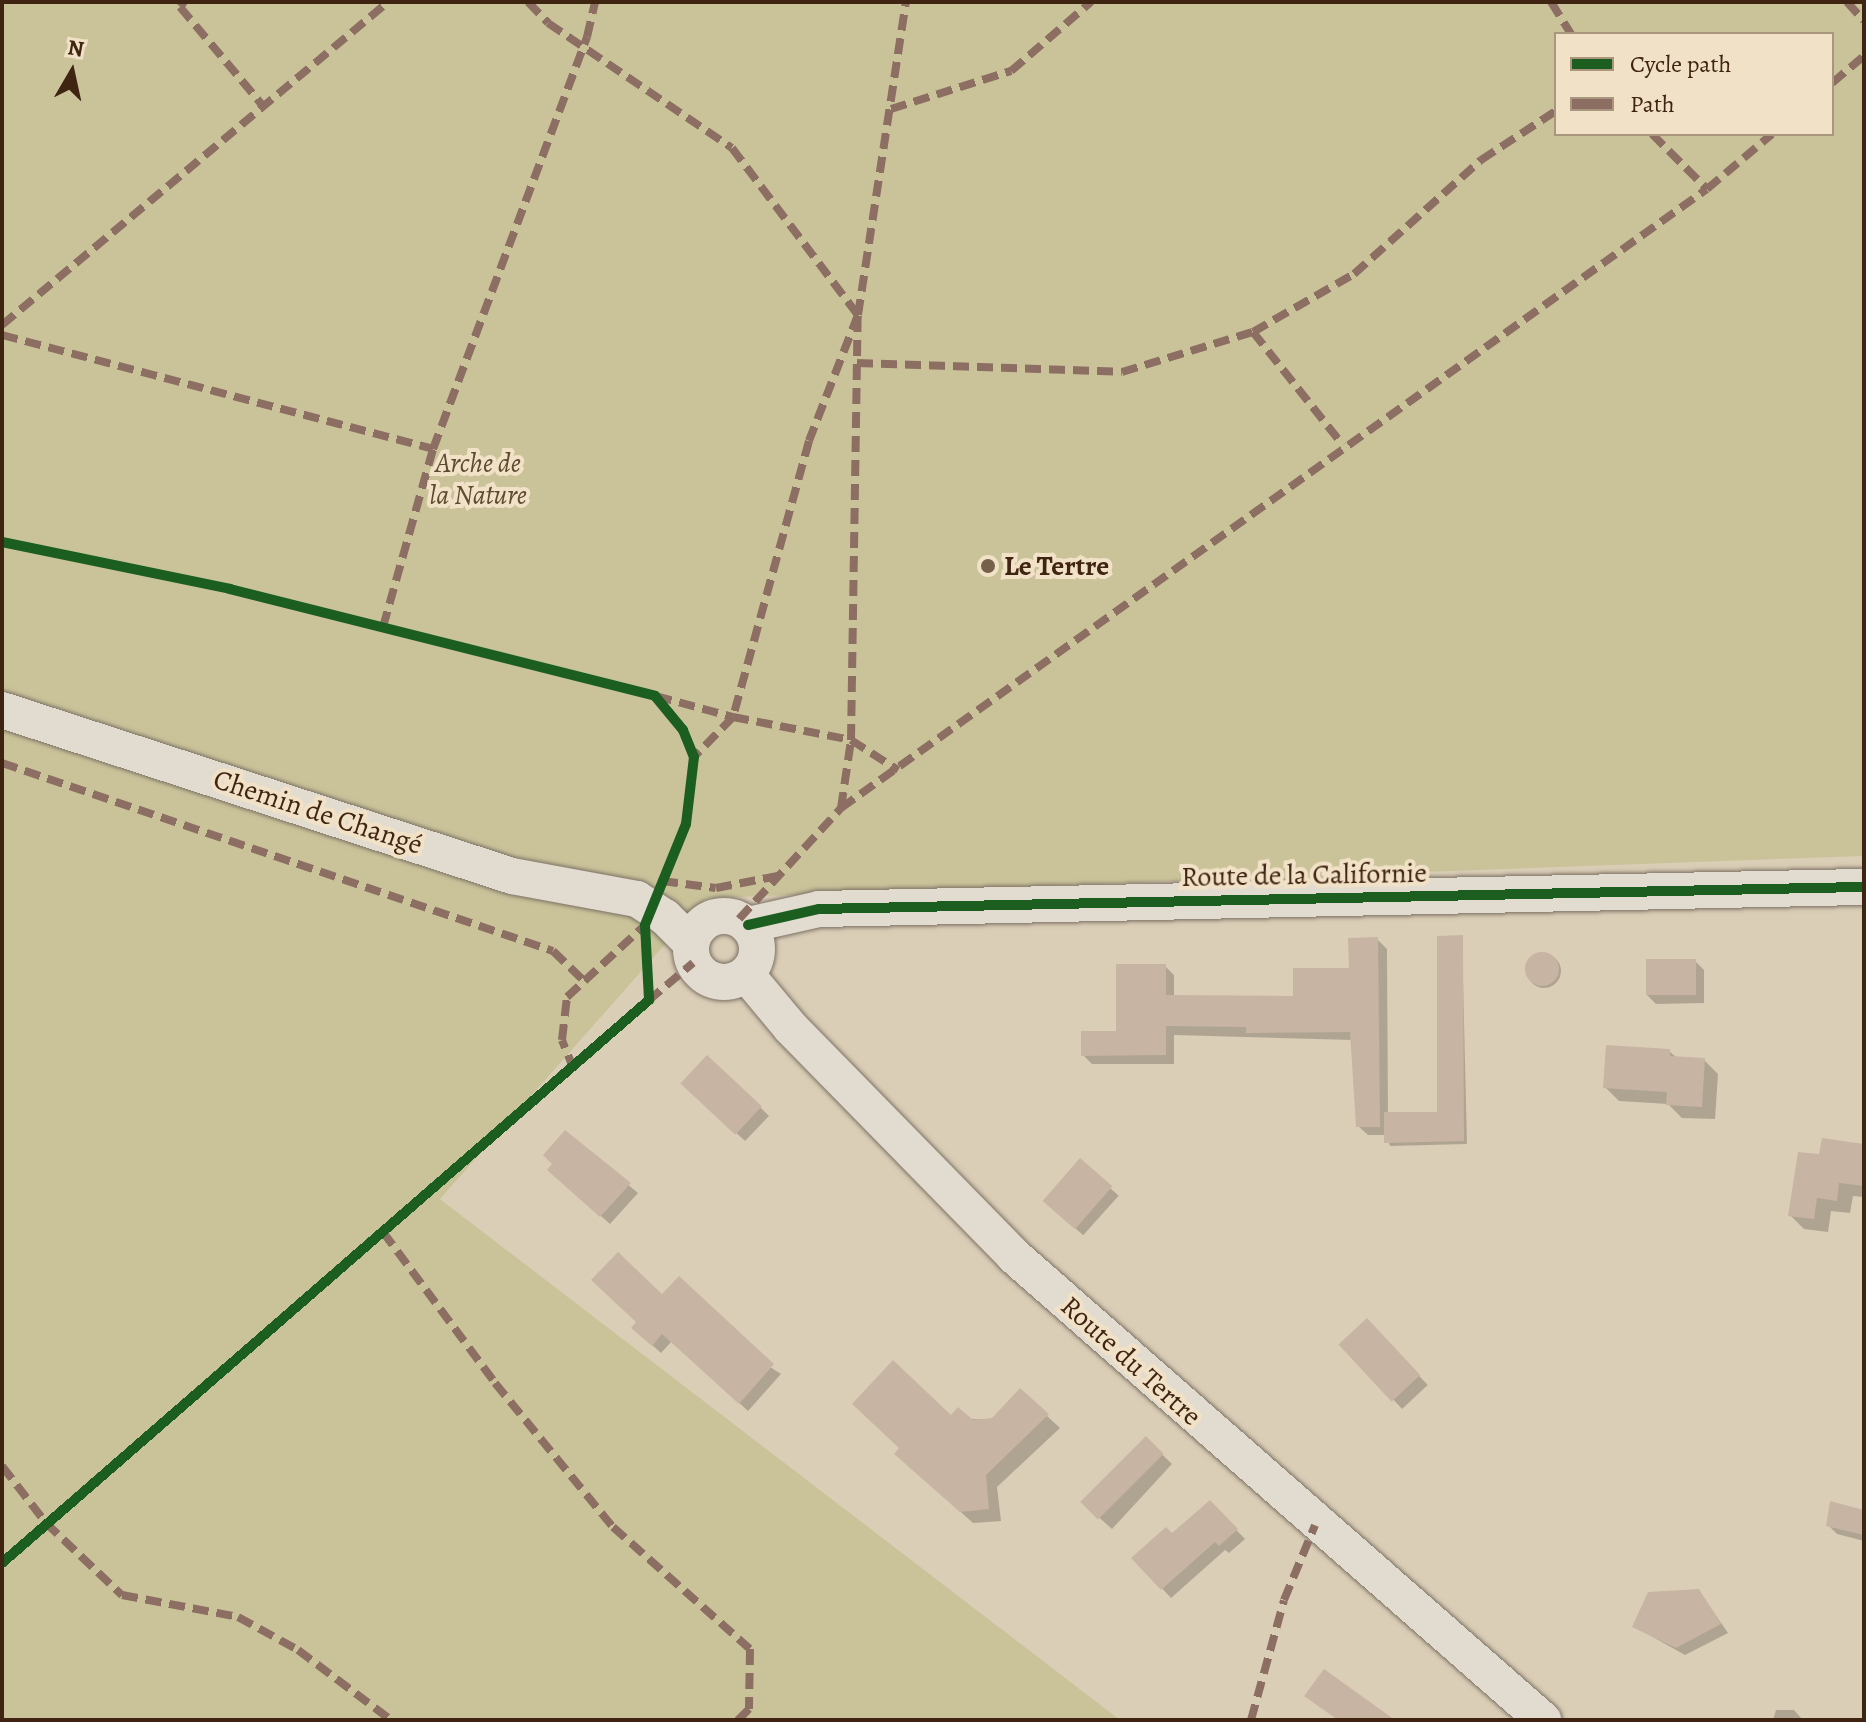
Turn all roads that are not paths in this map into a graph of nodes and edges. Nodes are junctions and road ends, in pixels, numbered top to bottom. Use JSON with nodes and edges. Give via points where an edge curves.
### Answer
{"nodes":[{"id":1,"x":2,"y":710,"type":"edge"},
{"id":2,"x":1864,"y":887,"type":"edge"},
{"id":3,"x":637,"y":899,"type":"junction"},
{"id":4,"x":735,"y":920,"type":"junction"},
{"id":5,"x":691,"y":943,"type":"junction"},
{"id":6,"x":746,"y":974,"type":"junction"},
{"id":7,"x":1543,"y":1720,"type":"edge"}],
"edges":[{"from":1,"to":3,"type":"street","name":"Chemin de Changé","via":[[512,876]]},
{"from":2,"to":4,"type":"street","name":"Route de la Californie","via":[[819,909]]},
{"from":3,"to":4,"type":"street","name":"Chemin de Changé","via":[[657,894]]},
{"from":3,"to":5,"type":"street","name":"Chemin de Changé"},
{"from":4,"to":5,"type":"street","via":[[701,924]]},
{"from":4,"to":6,"type":"street","via":[[757,945]]},
{"from":5,"to":6,"type":"street","via":[[693,963],[707,978],[727,982]]},
{"from":6,"to":7,"type":"street","name":"Route du Tertre","via":[[791,1028],[1014,1256]]}]}
